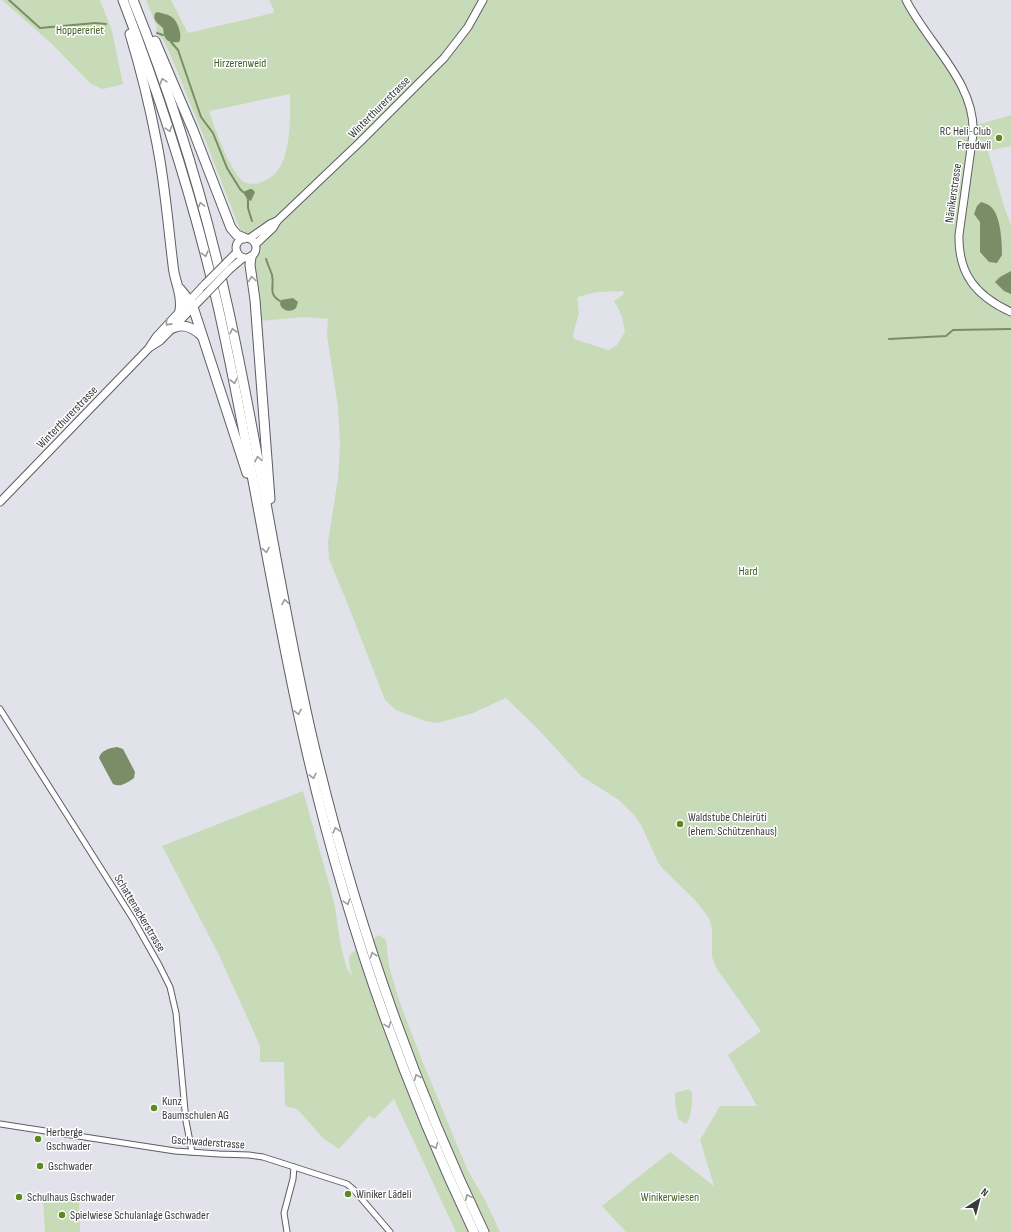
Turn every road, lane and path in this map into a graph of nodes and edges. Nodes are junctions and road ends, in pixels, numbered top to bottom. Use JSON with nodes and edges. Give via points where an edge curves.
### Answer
{"nodes":[{"id":1,"x":122,"y":0,"type":"edge"},
{"id":2,"x":134,"y":0,"type":"edge"},
{"id":3,"x":483,"y":0,"type":"edge"},
{"id":4,"x":906,"y":0,"type":"edge"},
{"id":5,"x":278,"y":221,"type":"junction"},
{"id":6,"x":247,"y":238,"type":"junction"},
{"id":7,"x":256,"y":244,"type":"junction"},
{"id":8,"x":237,"y":252,"type":"junction"},
{"id":9,"x":247,"y":258,"type":"junction"},
{"id":10,"x":229,"y":266,"type":"junction"},
{"id":11,"x":179,"y":288,"type":"junction"},
{"id":12,"x":191,"y":304,"type":"junction"},
{"id":13,"x":180,"y":310,"type":"junction"},
{"id":14,"x":1011,"y":312,"type":"edge"},
{"id":15,"x":173,"y":328,"type":"junction"},
{"id":16,"x":202,"y":337,"type":"junction"},
{"id":17,"x":149,"y":348,"type":"junction"},
{"id":18,"x":0,"y":502,"type":"edge"},
{"id":19,"x":259,"y":512,"type":"junction"},
{"id":20,"x":272,"y":538,"type":"junction"},
{"id":21,"x":0,"y":709,"type":"edge"},
{"id":22,"x":0,"y":1124,"type":"edge"},
{"id":23,"x":192,"y":1152,"type":"junction"},
{"id":24,"x":294,"y":1167,"type":"junction"},
{"id":25,"x":287,"y":1232,"type":"edge"},
{"id":26,"x":390,"y":1232,"type":"edge"},
{"id":27,"x":474,"y":1232,"type":"edge"},
{"id":28,"x":484,"y":1232,"type":"edge"}],
"edges":[{"from":1,"to":11,"type":"highway","via":[[157,144],[166,198],[173,268]]},
{"from":1,"to":19,"type":"highway","one_way":true,"via":[[152,76],[192,206],[227,347]]},
{"from":2,"to":6,"type":"highway","via":[[168,69],[231,228],[236,235]]},
{"from":20,"to":2,"type":"highway","one_way":true,"via":[[217,260],[162,78]]},
{"from":3,"to":5,"type":"main road","name":"Winterthurerstrasse","via":[[460,38],[444,58]]},
{"from":4,"to":14,"type":"main road","name":"Nänikerstrasse","via":[[961,85],[972,111],[973,134],[959,235],[962,266],[979,292]]},
{"from":5,"to":6,"type":"main road","name":"Winterthurerstrasse"},
{"from":5,"to":7,"type":"main road","name":"Winterthurerstrasse"},
{"from":6,"to":7,"type":"main road"},
{"from":6,"to":8,"type":"main road","name":"Winterthurerstrasse","via":[[237,243]]},
{"from":7,"to":9,"type":"main road","name":"Winterthurerstrasse","via":[[256,250]]},
{"from":8,"to":9,"type":"main road"},
{"from":8,"to":10,"type":"main road","name":"Winterthurerstrasse"},
{"from":9,"to":10,"type":"main road","name":"Winterthurerstrasse"},
{"from":20,"to":9,"type":"highway","one_way":true,"via":[[268,456],[255,308]]},
{"from":10,"to":12,"type":"main road","name":"Winterthurerstrasse","bridge":true,"via":[[206,294]]},
{"from":10,"to":12,"type":"main road","name":"Winterthurerstrasse","bridge":true,"via":[[205,284]]},
{"from":11,"to":12,"type":"highway"},
{"from":11,"to":13,"type":"highway"},
{"from":12,"to":13,"type":"main road","name":"Winterthurerstrasse"},
{"from":12,"to":15,"type":"main road","name":"Winterthurerstrasse"},
{"from":12,"to":16,"type":"highway"},
{"from":13,"to":17,"type":"main road","name":"Winterthurerstrasse","one_way":true},
{"from":15,"to":16,"type":"highway","via":[[186,326],[197,331]]},
{"from":15,"to":17,"type":"main road","name":"Winterthurerstrasse"},
{"from":16,"to":19,"type":"highway"},
{"from":17,"to":18,"type":"main road","name":"Winterthurerstrasse"},
{"from":19,"to":27,"type":"highway","one_way":true,"via":[[304,738],[347,903],[378,1000],[409,1084]]},
{"from":28,"to":20,"type":"highway","one_way":true,"via":[[416,1075],[362,923],[318,759]]},
{"from":21,"to":23,"type":"street","name":"Schattenackerstrasse","via":[[133,919],[170,987],[176,1013],[186,1122]]},
{"from":22,"to":23,"type":"street","name":"Gschwaderstrasse"},
{"from":23,"to":24,"type":"street","name":"Gschwaderstrasse","via":[[263,1157]]},
{"from":24,"to":25,"type":"street","via":[[284,1213]]},
{"from":24,"to":26,"type":"street","name":"Gschwaderstrasse","via":[[343,1182],[351,1187]]}]}
